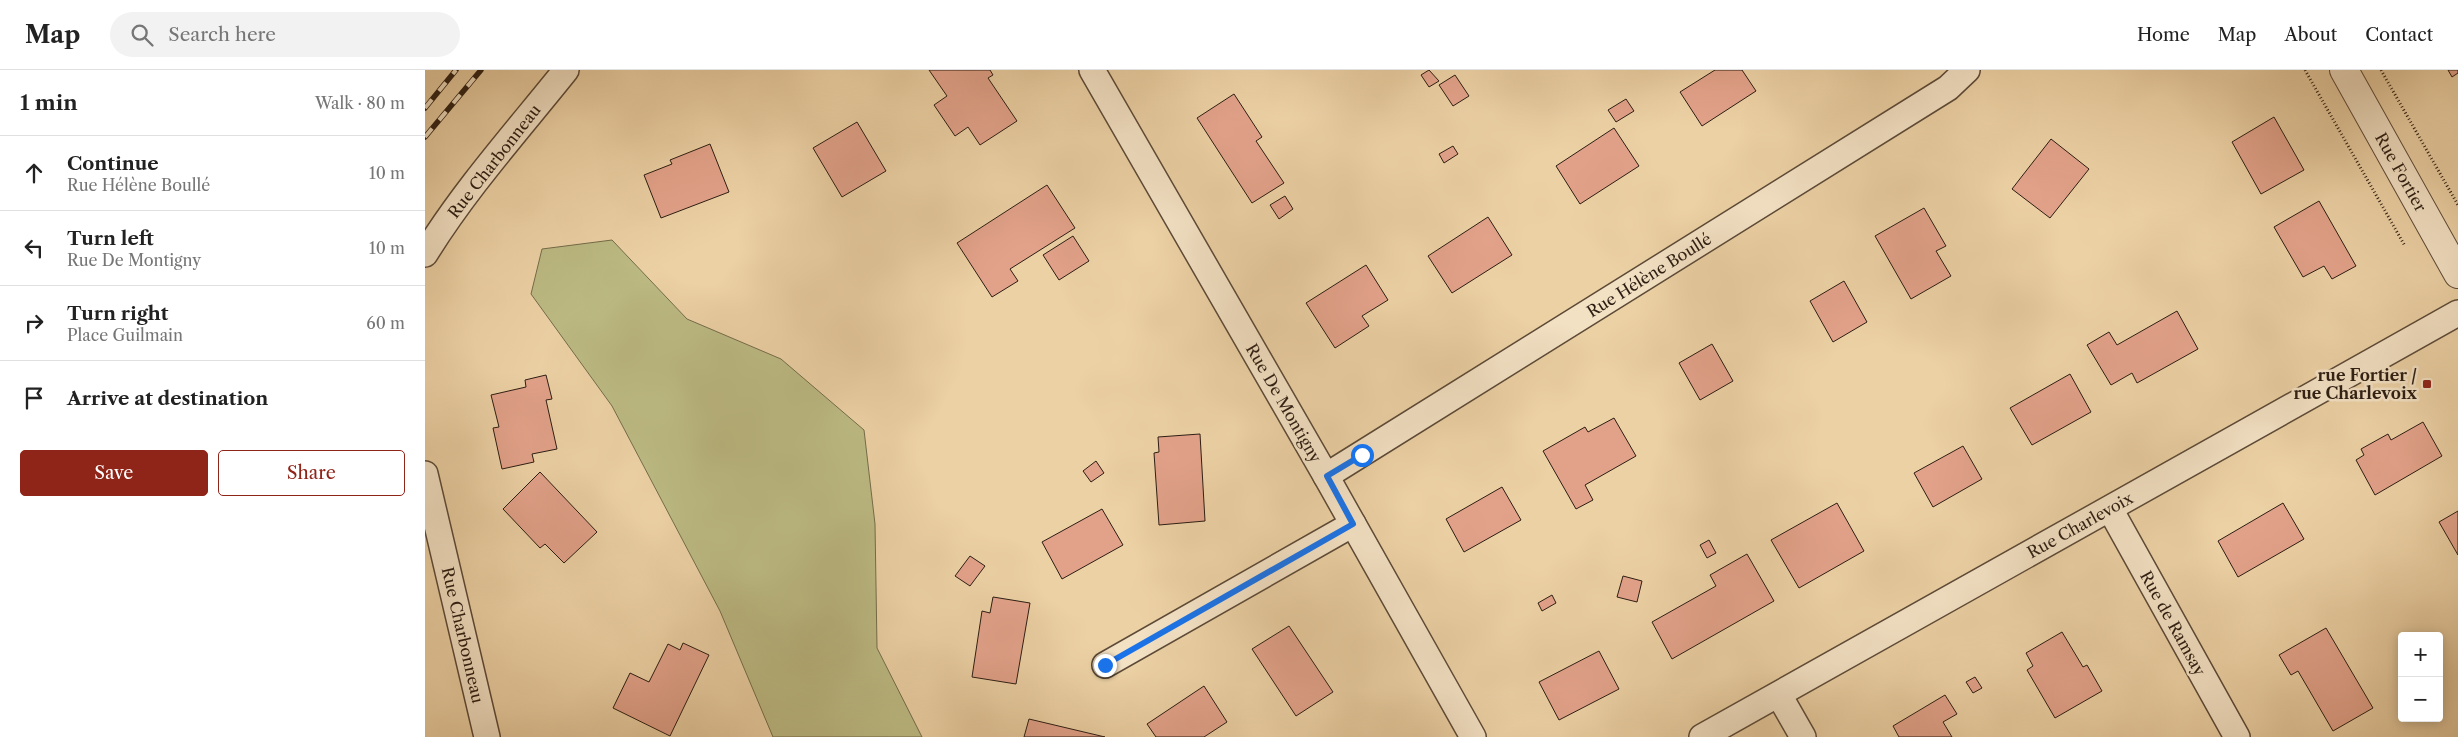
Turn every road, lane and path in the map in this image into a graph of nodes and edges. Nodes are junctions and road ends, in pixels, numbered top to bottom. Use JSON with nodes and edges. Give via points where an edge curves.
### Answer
{"nodes":[{"id":1,"x":566,"y":70,"type":"edge"},
{"id":2,"x":1093,"y":70,"type":"edge"},
{"id":3,"x":1967,"y":70,"type":"edge"},
{"id":4,"x":2305,"y":70,"type":"edge"},
{"id":5,"x":2344,"y":70,"type":"edge"},
{"id":6,"x":2381,"y":70,"type":"edge"},
{"id":7,"x":2458,"y":205,"type":"edge"},
{"id":8,"x":2406,"y":248,"type":"dead end"},
{"id":9,"x":425,"y":254,"type":"edge"},
{"id":10,"x":2458,"y":274,"type":"edge"},
{"id":11,"x":2458,"y":313,"type":"edge"},
{"id":12,"x":425,"y":474,"type":"edge"},
{"id":13,"x":1327,"y":476,"type":"junction"},
{"id":14,"x":2110,"y":509,"type":"junction"},
{"id":15,"x":1353,"y":524,"type":"junction"},
{"id":16,"x":1105,"y":665,"type":"dead end"},
{"id":17,"x":1779,"y":695,"type":"junction"},
{"id":18,"x":487,"y":737,"type":"edge"},
{"id":19,"x":1473,"y":737,"type":"edge"},
{"id":20,"x":1702,"y":737,"type":"edge"},
{"id":21,"x":1803,"y":737,"type":"edge"},
{"id":22,"x":2237,"y":737,"type":"edge"}],
"edges":[{"from":1,"to":9,"type":"street","name":"Rue Charbonneau","via":[[502,148]]},
{"from":2,"to":13,"type":"street","name":"Rue De Montigny"},
{"from":3,"to":13,"type":"street","name":"Rue Hélène Boullé","via":[[1948,88]]},
{"from":4,"to":8,"type":"path","name":"Rue Fortier"},
{"from":5,"to":10,"type":"street","name":"Rue Fortier"},
{"from":6,"to":7,"type":"path","name":"Rue Fortier"},
{"from":11,"to":14,"type":"street","name":"Rue Charlevoix"},
{"from":12,"to":18,"type":"street","name":"Rue Charbonneau"},
{"from":13,"to":15,"type":"street","name":"Rue De Montigny"},
{"from":14,"to":17,"type":"street","name":"Rue Charlevoix"},
{"from":14,"to":22,"type":"street","name":"Rue de Ramsay"},
{"from":15,"to":16,"type":"street"},
{"from":15,"to":19,"type":"street","name":"Rue De Montigny"},
{"from":17,"to":20,"type":"street","name":"Rue Charlevoix"},
{"from":17,"to":21,"type":"street"}]}
